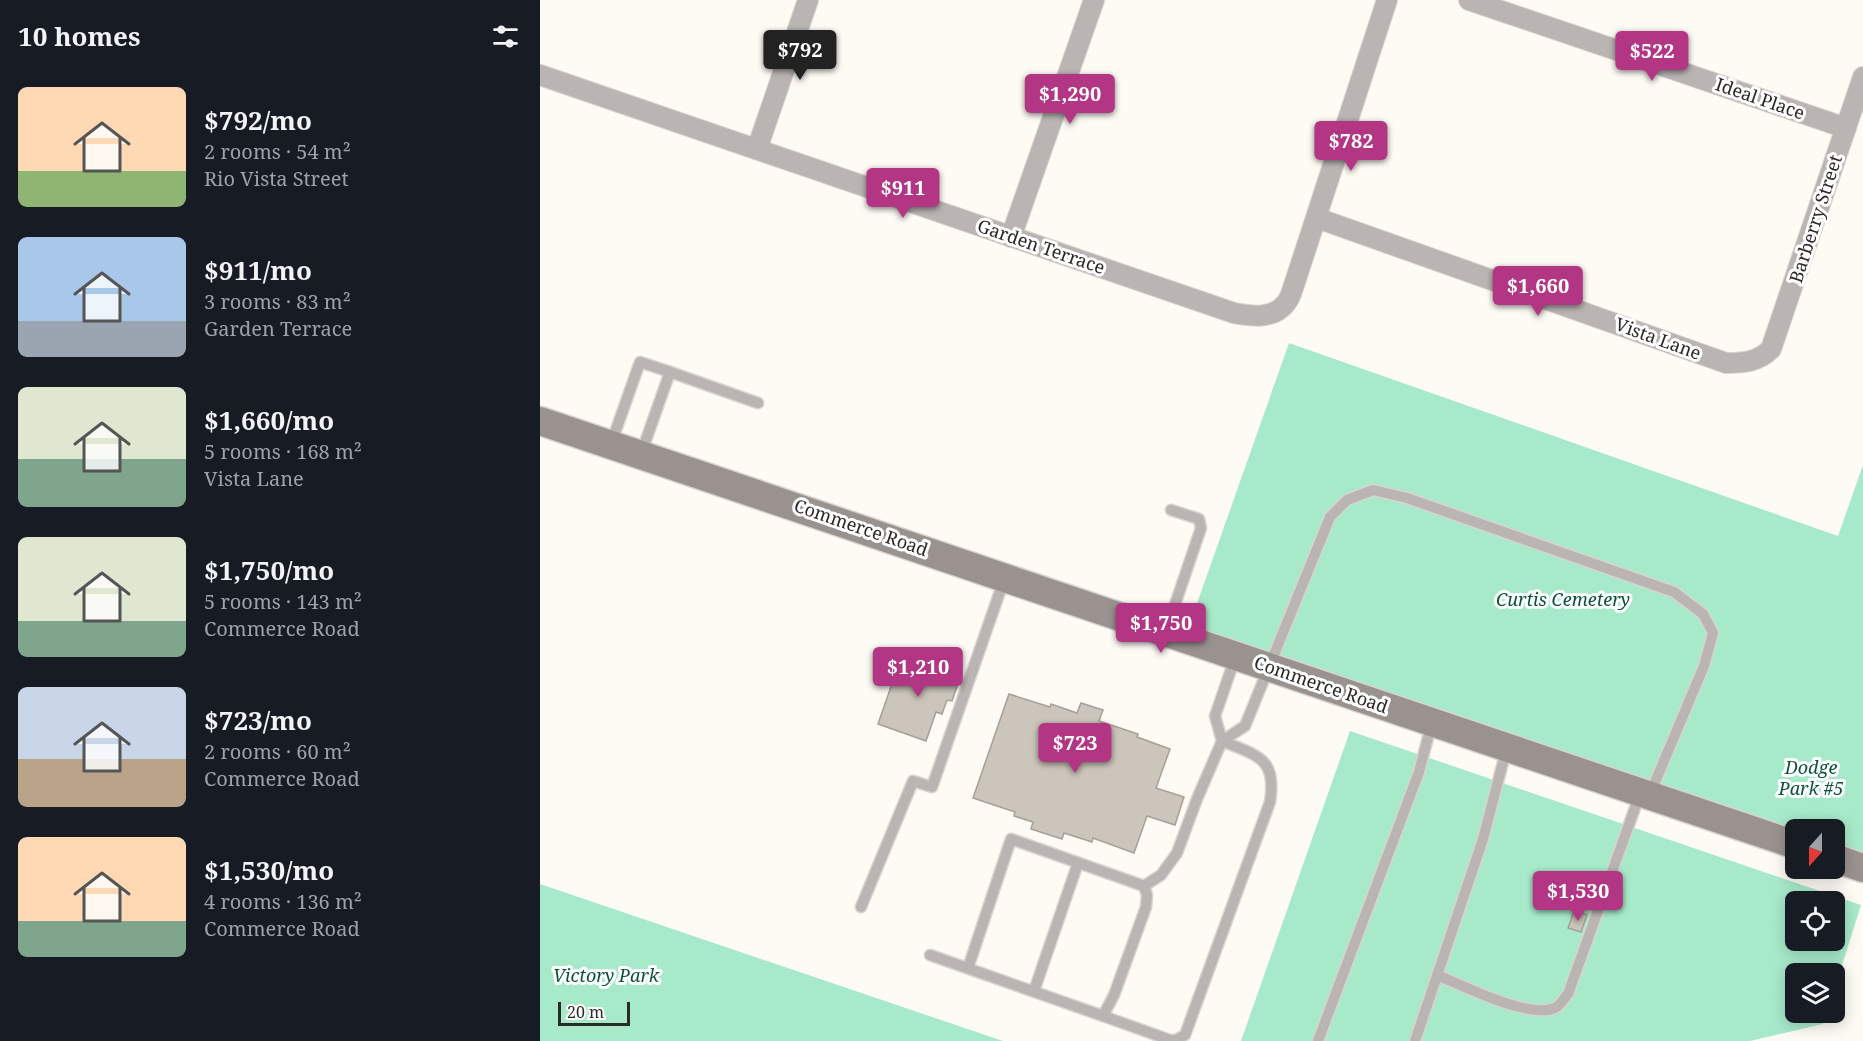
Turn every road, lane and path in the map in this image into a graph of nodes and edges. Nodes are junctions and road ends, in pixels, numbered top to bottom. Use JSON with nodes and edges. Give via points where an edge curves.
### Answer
{"nodes":[{"id":1,"x":808,"y":0,"type":"edge"},
{"id":2,"x":1094,"y":0,"type":"edge"},
{"id":3,"x":1387,"y":0,"type":"edge"},
{"id":4,"x":1469,"y":0,"type":"edge"},
{"id":5,"x":540,"y":75,"type":"edge"},
{"id":6,"x":1863,"y":77,"type":"edge"},
{"id":7,"x":1846,"y":128,"type":"junction"},
{"id":8,"x":757,"y":149,"type":"junction"},
{"id":9,"x":1317,"y":218,"type":"junction"},
{"id":10,"x":1011,"y":237,"type":"junction"},
{"id":11,"x":1763,"y":358,"type":"joint"},
{"id":12,"x":670,"y":372,"type":"junction"},
{"id":13,"x":758,"y":403,"type":"dead end"},
{"id":14,"x":540,"y":421,"type":"edge"},
{"id":15,"x":611,"y":444,"type":"junction"},
{"id":16,"x":641,"y":454,"type":"junction"},
{"id":17,"x":1172,"y":510,"type":"dead end"},
{"id":18,"x":1005,"y":577,"type":"junction"},
{"id":19,"x":1166,"y":632,"type":"junction"},
{"id":20,"x":1236,"y":656,"type":"junction"},
{"id":21,"x":1270,"y":667,"type":"junction"},
{"id":22,"x":1432,"y":722,"type":"junction"},
{"id":23,"x":1222,"y":741,"type":"junction"},
{"id":24,"x":1507,"y":747,"type":"junction"},
{"id":25,"x":1645,"y":795,"type":"junction"},
{"id":26,"x":1785,"y":841,"type":"edge"},
{"id":27,"x":1845,"y":862,"type":"edge"},
{"id":28,"x":1078,"y":863,"type":"junction"},
{"id":29,"x":1863,"y":868,"type":"edge"},
{"id":30,"x":1144,"y":886,"type":"junction"},
{"id":31,"x":861,"y":907,"type":"dead end"},
{"id":32,"x":930,"y":955,"type":"dead end"},
{"id":33,"x":968,"y":968,"type":"junction"},
{"id":34,"x":1437,"y":975,"type":"junction"},
{"id":35,"x":1034,"y":991,"type":"junction"},
{"id":36,"x":1103,"y":1016,"type":"junction"},
{"id":37,"x":1318,"y":1041,"type":"edge"},
{"id":38,"x":1415,"y":1041,"type":"edge"}],
"edges":[{"from":1,"to":8,"type":"street"},
{"from":2,"to":10,"type":"street"},
{"from":3,"to":9,"type":"street"},
{"from":4,"to":7,"type":"street","name":"Ideal Place"},
{"from":5,"to":8,"type":"street","name":"Garden Terrace"},
{"from":6,"to":7,"type":"street","name":"Barberry Street"},
{"from":7,"to":11,"type":"street","name":"Barberry Street","via":[[1777,336]]},
{"from":8,"to":10,"type":"street","name":"Garden Terrace"},
{"from":9,"to":10,"type":"street","name":"Garden Terrace","via":[[1286,304],[1271,314],[1253,316],[1234,313]]},
{"from":9,"to":11,"type":"street","name":"Vista Lane","via":[[1726,363]]},
{"from":12,"to":13,"type":"lane"},
{"from":12,"to":15,"type":"lane","via":[[640,362]]},
{"from":12,"to":16,"type":"lane"},
{"from":14,"to":15,"type":"main road","name":"Commerce Road"},
{"from":15,"to":16,"type":"main road","name":"Commerce Road"},
{"from":16,"to":18,"type":"main road","name":"Commerce Road"},
{"from":17,"to":19,"type":"lane","via":[[1199,519],[1200,528]]},
{"from":18,"to":19,"type":"main road","name":"Commerce Road"},
{"from":18,"to":31,"type":"lane","via":[[932,787],[913,781]]},
{"from":19,"to":20,"type":"main road","name":"Commerce Road"},
{"from":20,"to":21,"type":"main road","name":"Commerce Road"},
{"from":20,"to":23,"type":"lane","via":[[1215,716]]},
{"from":21,"to":22,"type":"main road","name":"Commerce Road"},
{"from":21,"to":23,"type":"lane","via":[[1245,726]]},
{"from":21,"to":25,"type":"lane","via":[[1330,517],[1347,500],[1373,490],[1407,498],[1674,592],[1703,614],[1713,633],[1704,666]]},
{"from":22,"to":24,"type":"main road","name":"Commerce Road"},
{"from":22,"to":37,"type":"lane","via":[[1419,772]]},
{"from":23,"to":30,"type":"lane","via":[[1177,853],[1161,875]]},
{"from":23,"to":36,"type":"lane","via":[[1256,755],[1272,775],[1272,788],[1185,1035],[1170,1040]]},
{"from":24,"to":25,"type":"main road","name":"Commerce Road"},
{"from":24,"to":34,"type":"lane","via":[[1483,838]]},
{"from":25,"to":26,"type":"main road","name":"Commerce Road"},
{"from":25,"to":34,"type":"lane","via":[[1568,994],[1556,1008],[1516,1007]]},
{"from":27,"to":29,"type":"main road"},
{"from":28,"to":30,"type":"lane"},
{"from":28,"to":33,"type":"lane","via":[[1011,839]]},
{"from":28,"to":35,"type":"lane"},
{"from":30,"to":36,"type":"lane","via":[[1146,907]]},
{"from":32,"to":33,"type":"lane"},
{"from":33,"to":35,"type":"lane"},
{"from":34,"to":38,"type":"lane"},
{"from":35,"to":36,"type":"lane"}]}
